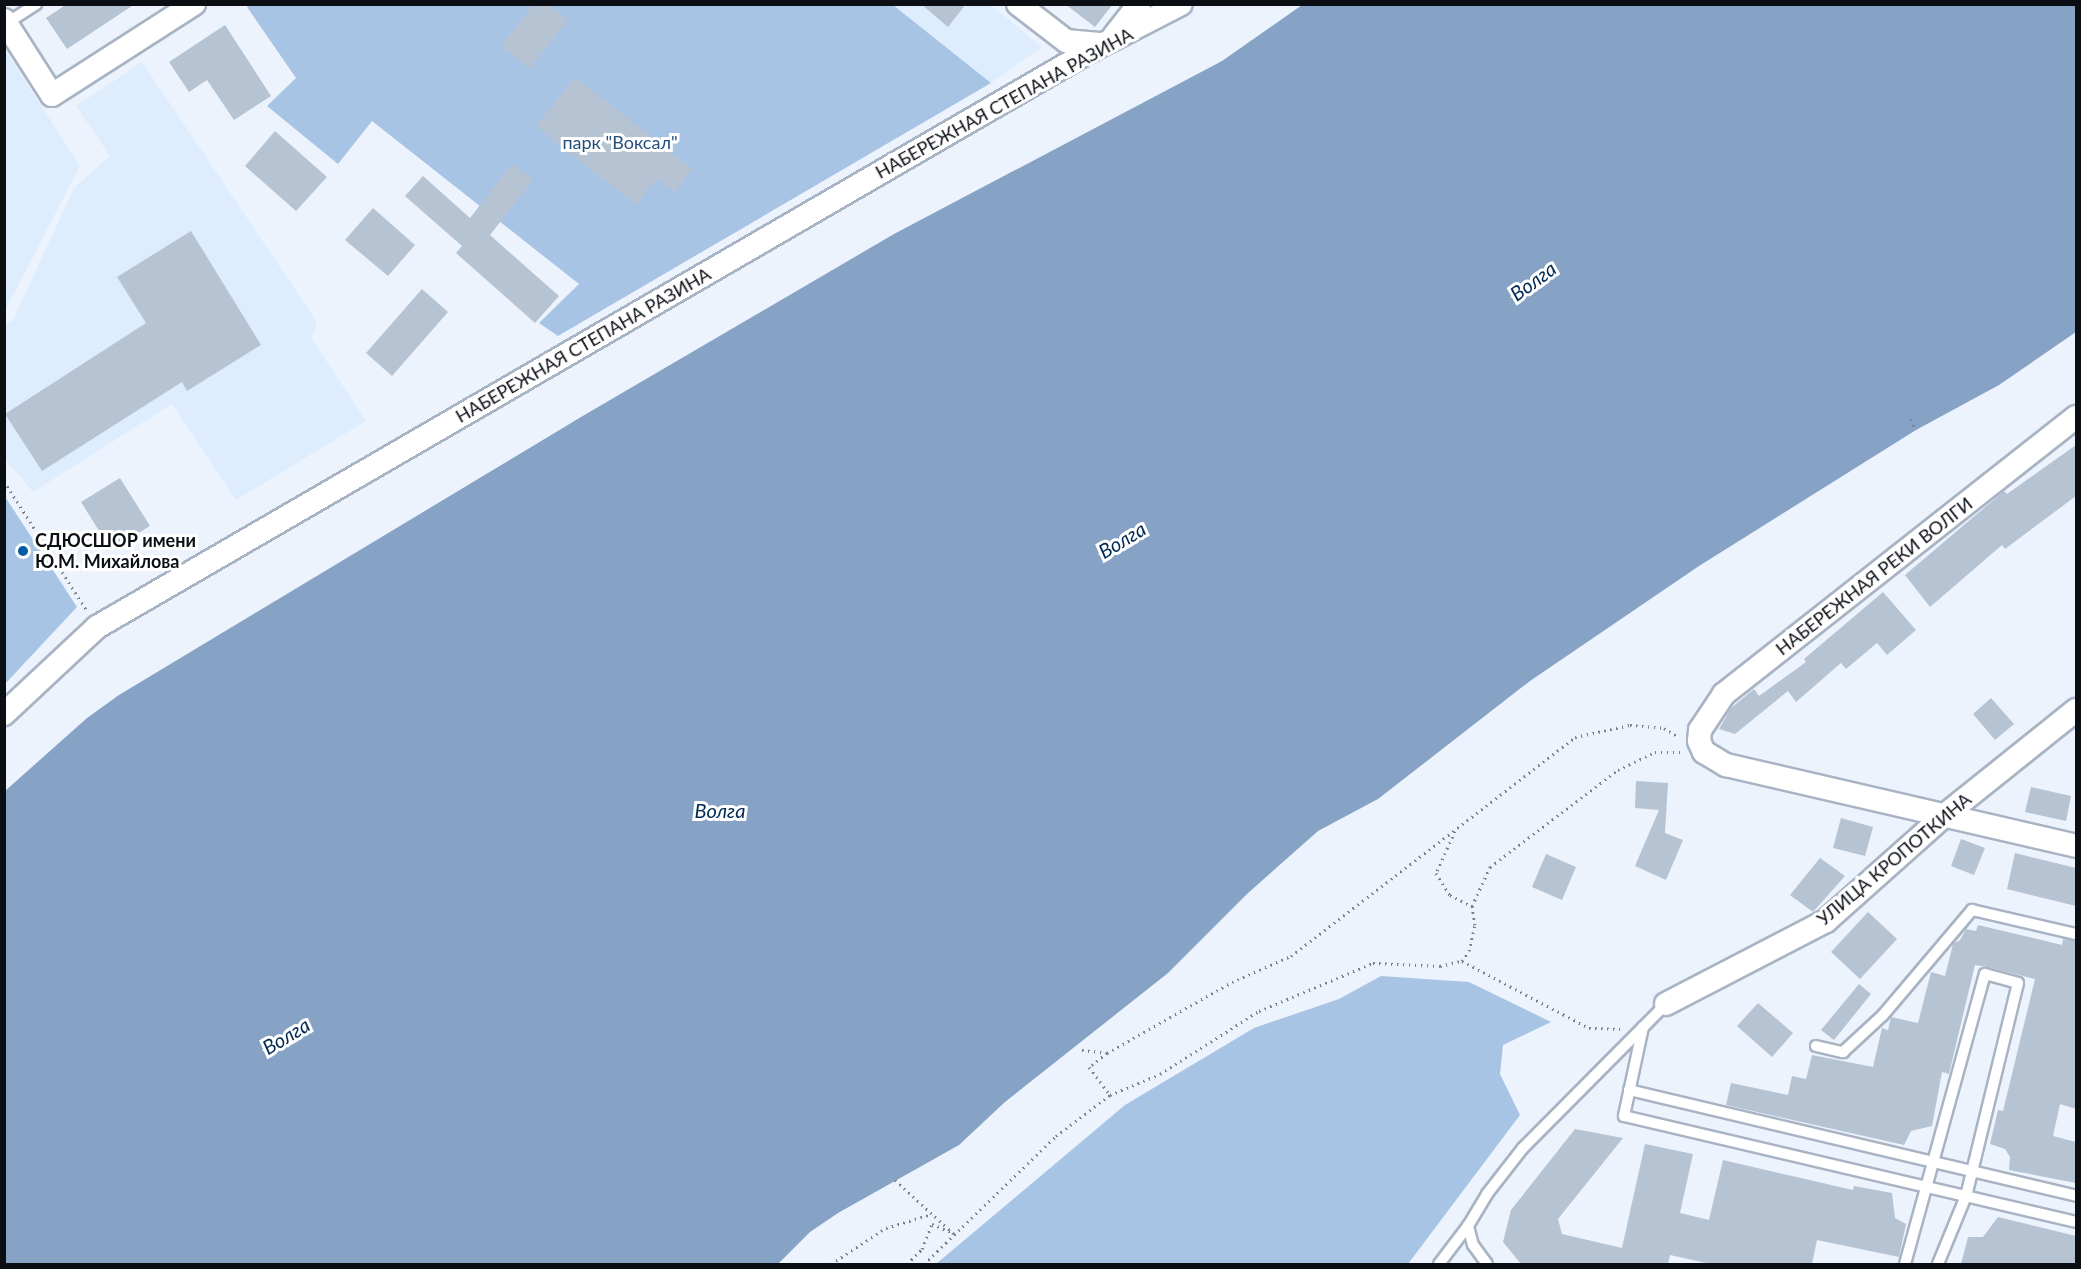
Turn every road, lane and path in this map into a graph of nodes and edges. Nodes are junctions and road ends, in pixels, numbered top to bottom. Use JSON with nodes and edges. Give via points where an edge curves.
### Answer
{"nodes":[{"id":1,"x":36,"y":4,"type":"edge"},
{"id":2,"x":194,"y":4,"type":"edge"},
{"id":3,"x":1018,"y":4,"type":"edge"},
{"id":4,"x":1139,"y":4,"type":"edge"},
{"id":5,"x":1181,"y":4,"type":"edge"},
{"id":6,"x":5,"y":22,"type":"edge"},
{"id":7,"x":1109,"y":42,"type":"junction"},
{"id":8,"x":2076,"y":417,"type":"edge"},
{"id":9,"x":1911,"y":419,"type":"dead end"},
{"id":10,"x":1916,"y":430,"type":"dead end"},
{"id":11,"x":4,"y":481,"type":"edge"},
{"id":12,"x":97,"y":627,"type":"junction"},
{"id":13,"x":2076,"y":710,"type":"edge"},
{"id":14,"x":4,"y":714,"type":"edge"},
{"id":15,"x":1704,"y":752,"type":"junction"},
{"id":16,"x":1945,"y":815,"type":"junction"},
{"id":17,"x":1455,"y":830,"type":"junction"},
{"id":18,"x":2076,"y":846,"type":"edge"},
{"id":19,"x":1472,"y":906,"type":"junction"},
{"id":20,"x":2076,"y":934,"type":"edge"},
{"id":21,"x":1462,"y":961,"type":"junction"},
{"id":22,"x":1666,"y":1004,"type":"joint"},
{"id":23,"x":1643,"y":1027,"type":"junction"},
{"id":24,"x":1816,"y":1046,"type":"dead end"},
{"id":25,"x":1082,"y":1050,"type":"dead end"},
{"id":26,"x":1107,"y":1053,"type":"junction"},
{"id":27,"x":1629,"y":1090,"type":"junction"},
{"id":28,"x":1110,"y":1095,"type":"junction"},
{"id":29,"x":1931,"y":1162,"type":"junction"},
{"id":30,"x":1970,"y":1171,"type":"junction"},
{"id":31,"x":895,"y":1180,"type":"dead end"},
{"id":32,"x":1927,"y":1187,"type":"junction"},
{"id":33,"x":1966,"y":1196,"type":"junction"},
{"id":34,"x":2076,"y":1196,"type":"edge"},
{"id":35,"x":932,"y":1214,"type":"junction"},
{"id":36,"x":2076,"y":1222,"type":"edge"},
{"id":37,"x":1468,"y":1226,"type":"junction"},
{"id":38,"x":953,"y":1233,"type":"junction"},
{"id":39,"x":927,"y":1260,"type":"junction"},
{"id":40,"x":831,"y":1264,"type":"edge"},
{"id":41,"x":907,"y":1264,"type":"edge"},
{"id":42,"x":924,"y":1264,"type":"edge"},
{"id":43,"x":931,"y":1264,"type":"edge"},
{"id":44,"x":1439,"y":1264,"type":"edge"},
{"id":45,"x":1487,"y":1264,"type":"edge"},
{"id":46,"x":1905,"y":1264,"type":"edge"},
{"id":47,"x":1938,"y":1264,"type":"edge"}],
"edges":[{"from":1,"to":6,"type":"lane"},
{"from":2,"to":6,"type":"street","via":[[52,95]]},
{"from":3,"to":7,"type":"street","via":[[1066,41],[1084,45]]},
{"from":4,"to":7,"type":"street"},
{"from":5,"to":7,"type":"street","name":"НАБЕРЕЖНАЯ СТЕПАНА РАЗИНА"},
{"from":7,"to":12,"type":"street","name":"НАБЕРЕЖНАЯ СТЕПАНА РАЗИНА"},
{"from":8,"to":15,"type":"street","name":"НАБЕРЕЖНАЯ РЕКИ ВОЛГИ","via":[[1724,694],[1700,730]]},
{"from":9,"to":10,"type":"path"},
{"from":11,"to":12,"type":"path"},
{"from":12,"to":14,"type":"street","name":"НАБЕРЕЖНАЯ СТЕПАНА РАЗИНА"},
{"from":13,"to":16,"type":"street","name":"УЛИЦА КРОПОТКИНА"},
{"from":15,"to":16,"type":"street","via":[[1726,765]]},
{"from":15,"to":17,"type":"path","via":[[1664,728],[1630,725],[1575,736]]},
{"from":15,"to":19,"type":"path","via":[[1655,752],[1618,770],[1490,867]]},
{"from":16,"to":18,"type":"street"},
{"from":16,"to":22,"type":"street","name":"УЛИЦА КРОПОТКИНА","via":[[1826,921]]},
{"from":17,"to":19,"type":"path","via":[[1436,873],[1450,895]]},
{"from":17,"to":26,"type":"path","via":[[1291,956],[1232,982]]},
{"from":19,"to":21,"type":"path","via":[[1475,926],[1469,951]]},
{"from":20,"to":24,"type":"lane","via":[[1972,910],[1884,1015],[1843,1052]]},
{"from":21,"to":23,"type":"path","via":[[1589,1028]]},
{"from":21,"to":28,"type":"path","via":[[1440,966],[1373,963],[1259,1011],[1160,1074]]},
{"from":22,"to":23,"type":"lane"},
{"from":23,"to":27,"type":"lane"},
{"from":23,"to":37,"type":"lane","via":[[1524,1148],[1487,1194]]},
{"from":25,"to":26,"type":"path"},
{"from":26,"to":28,"type":"path","via":[[1089,1067]]},
{"from":27,"to":29,"type":"lane"},
{"from":27,"to":32,"type":"lane","via":[[1624,1116]]},
{"from":28,"to":38,"type":"path","via":[[1056,1136],[981,1211]]},
{"from":29,"to":30,"type":"lane"},
{"from":29,"to":30,"type":"lane","via":[[1985,974],[2018,983]]},
{"from":29,"to":32,"type":"lane"},
{"from":30,"to":33,"type":"lane"},
{"from":30,"to":34,"type":"lane"},
{"from":31,"to":35,"type":"path"},
{"from":32,"to":33,"type":"lane"},
{"from":32,"to":46,"type":"lane"},
{"from":33,"to":36,"type":"lane"},
{"from":33,"to":47,"type":"lane"},
{"from":35,"to":38,"type":"path"},
{"from":35,"to":40,"type":"path","via":[[886,1228]]},
{"from":37,"to":44,"type":"lane"},
{"from":37,"to":45,"type":"lane","via":[[1473,1245]]},
{"from":38,"to":39,"type":"path"},
{"from":38,"to":41,"type":"path","via":[[932,1224],[922,1249]]},
{"from":39,"to":42,"type":"path"},
{"from":39,"to":43,"type":"path"}]}
